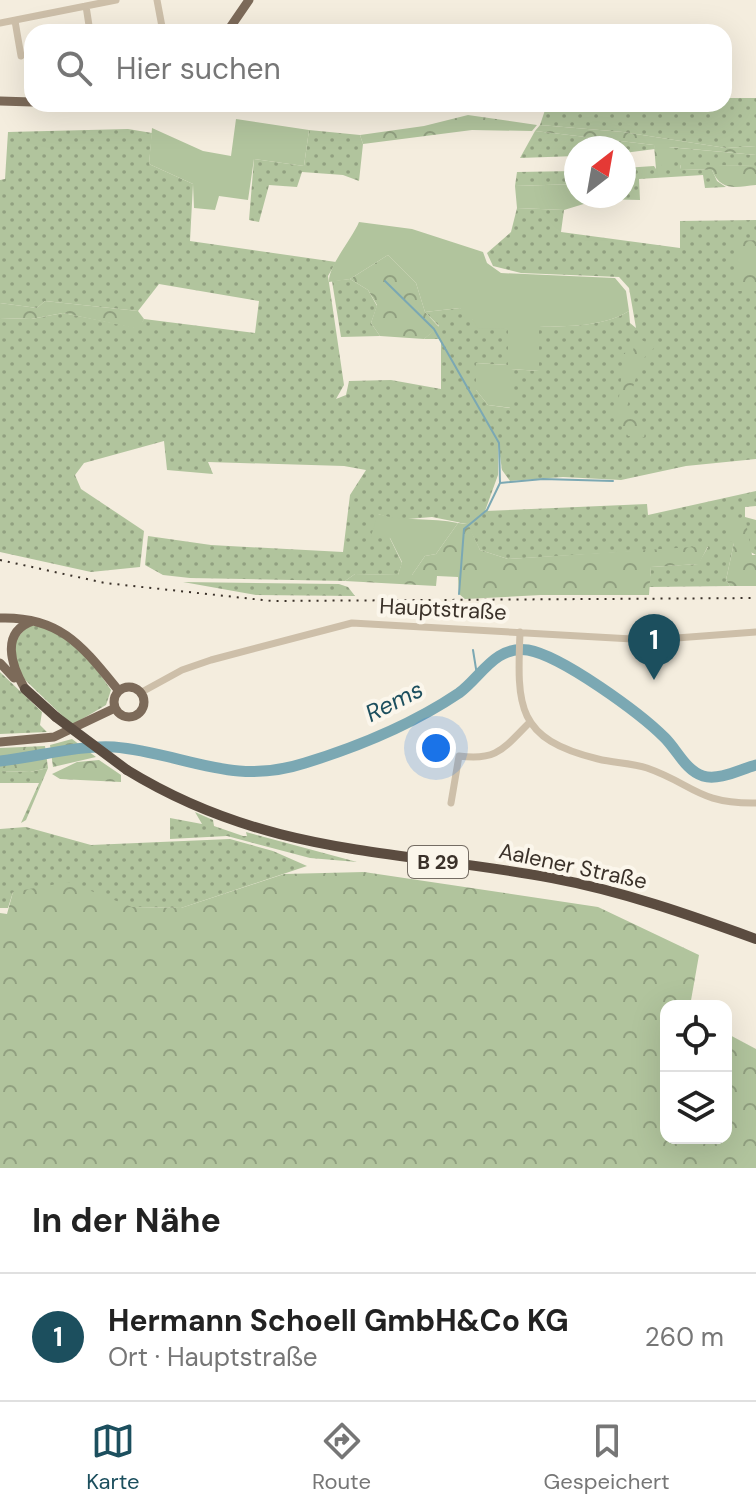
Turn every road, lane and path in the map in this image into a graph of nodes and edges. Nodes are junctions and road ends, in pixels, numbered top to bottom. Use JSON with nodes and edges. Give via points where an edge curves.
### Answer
{"nodes":[{"id":1,"x":116,"y":0,"type":"edge"},
{"id":2,"x":157,"y":0,"type":"edge"},
{"id":3,"x":244,"y":2,"type":"edge"},
{"id":4,"x":86,"y":6,"type":"junction"},
{"id":5,"x":15,"y":21,"type":"junction"},
{"id":6,"x":0,"y":23,"type":"edge"},
{"id":7,"x":89,"y":24,"type":"edge"},
{"id":8,"x":162,"y":24,"type":"edge"},
{"id":9,"x":232,"y":24,"type":"edge"},
{"id":10,"x":21,"y":56,"type":"dead end"},
{"id":11,"x":0,"y":101,"type":"edge"},
{"id":12,"x":24,"y":102,"type":"edge"},
{"id":13,"x":0,"y":618,"type":"edge"},
{"id":14,"x":37,"y":620,"type":"junction"},
{"id":15,"x":520,"y":632,"type":"junction"},
{"id":16,"x":756,"y":632,"type":"edge"},
{"id":17,"x":0,"y":666,"type":"edge"},
{"id":18,"x":25,"y":689,"type":"junction"},
{"id":19,"x":119,"y":691,"type":"junction"},
{"id":20,"x":140,"y":693,"type":"junction"},
{"id":21,"x":115,"y":708,"type":"junction"},
{"id":22,"x":529,"y":723,"type":"junction"},
{"id":23,"x":0,"y":740,"type":"edge"},
{"id":24,"x":451,"y":803,"type":"dead end"},
{"id":25,"x":756,"y":803,"type":"edge"},
{"id":26,"x":756,"y":939,"type":"edge"}],
"edges":[{"from":1,"to":4,"type":"street"},
{"from":2,"to":8,"type":"street"},
{"from":3,"to":9,"type":"main road"},
{"from":4,"to":5,"type":"street"},
{"from":4,"to":7,"type":"street"},
{"from":5,"to":6,"type":"street"},
{"from":5,"to":10,"type":"street"},
{"from":11,"to":12,"type":"main road"},
{"from":13,"to":14,"type":"main road"},
{"from":14,"to":18,"type":"main road","via":[[15,631],[8,646],[10,662]]},
{"from":14,"to":19,"type":"main road","via":[[65,632]]},
{"from":15,"to":16,"type":"street","name":"Hauptstraße","via":[[650,640]]},
{"from":15,"to":20,"type":"street","name":"Hauptstraße","via":[[342,625],[211,660]]},
{"from":15,"to":22,"type":"street","via":[[520,691]]},
{"from":17,"to":18,"type":"main road","name":"Aalener Straße","number":"B 29"},
{"from":18,"to":26,"type":"highway","name":"Aalener Straße","number":"B 29","bridge":true,"via":[[127,770],[172,798],[262,832],[554,879],[656,905]]},
{"from":19,"to":20,"type":"main road","via":[[132,688]]},
{"from":19,"to":21,"type":"main road"},
{"from":20,"to":21,"type":"main road","via":[[143,707],[137,714],[124,716]]},
{"from":21,"to":23,"type":"main road","via":[[69,731]]},
{"from":22,"to":24,"type":"street","via":[[497,754],[483,759],[459,756]]},
{"from":22,"to":25,"type":"street","via":[[545,739],[574,752],[646,768],[712,801]]}]}
